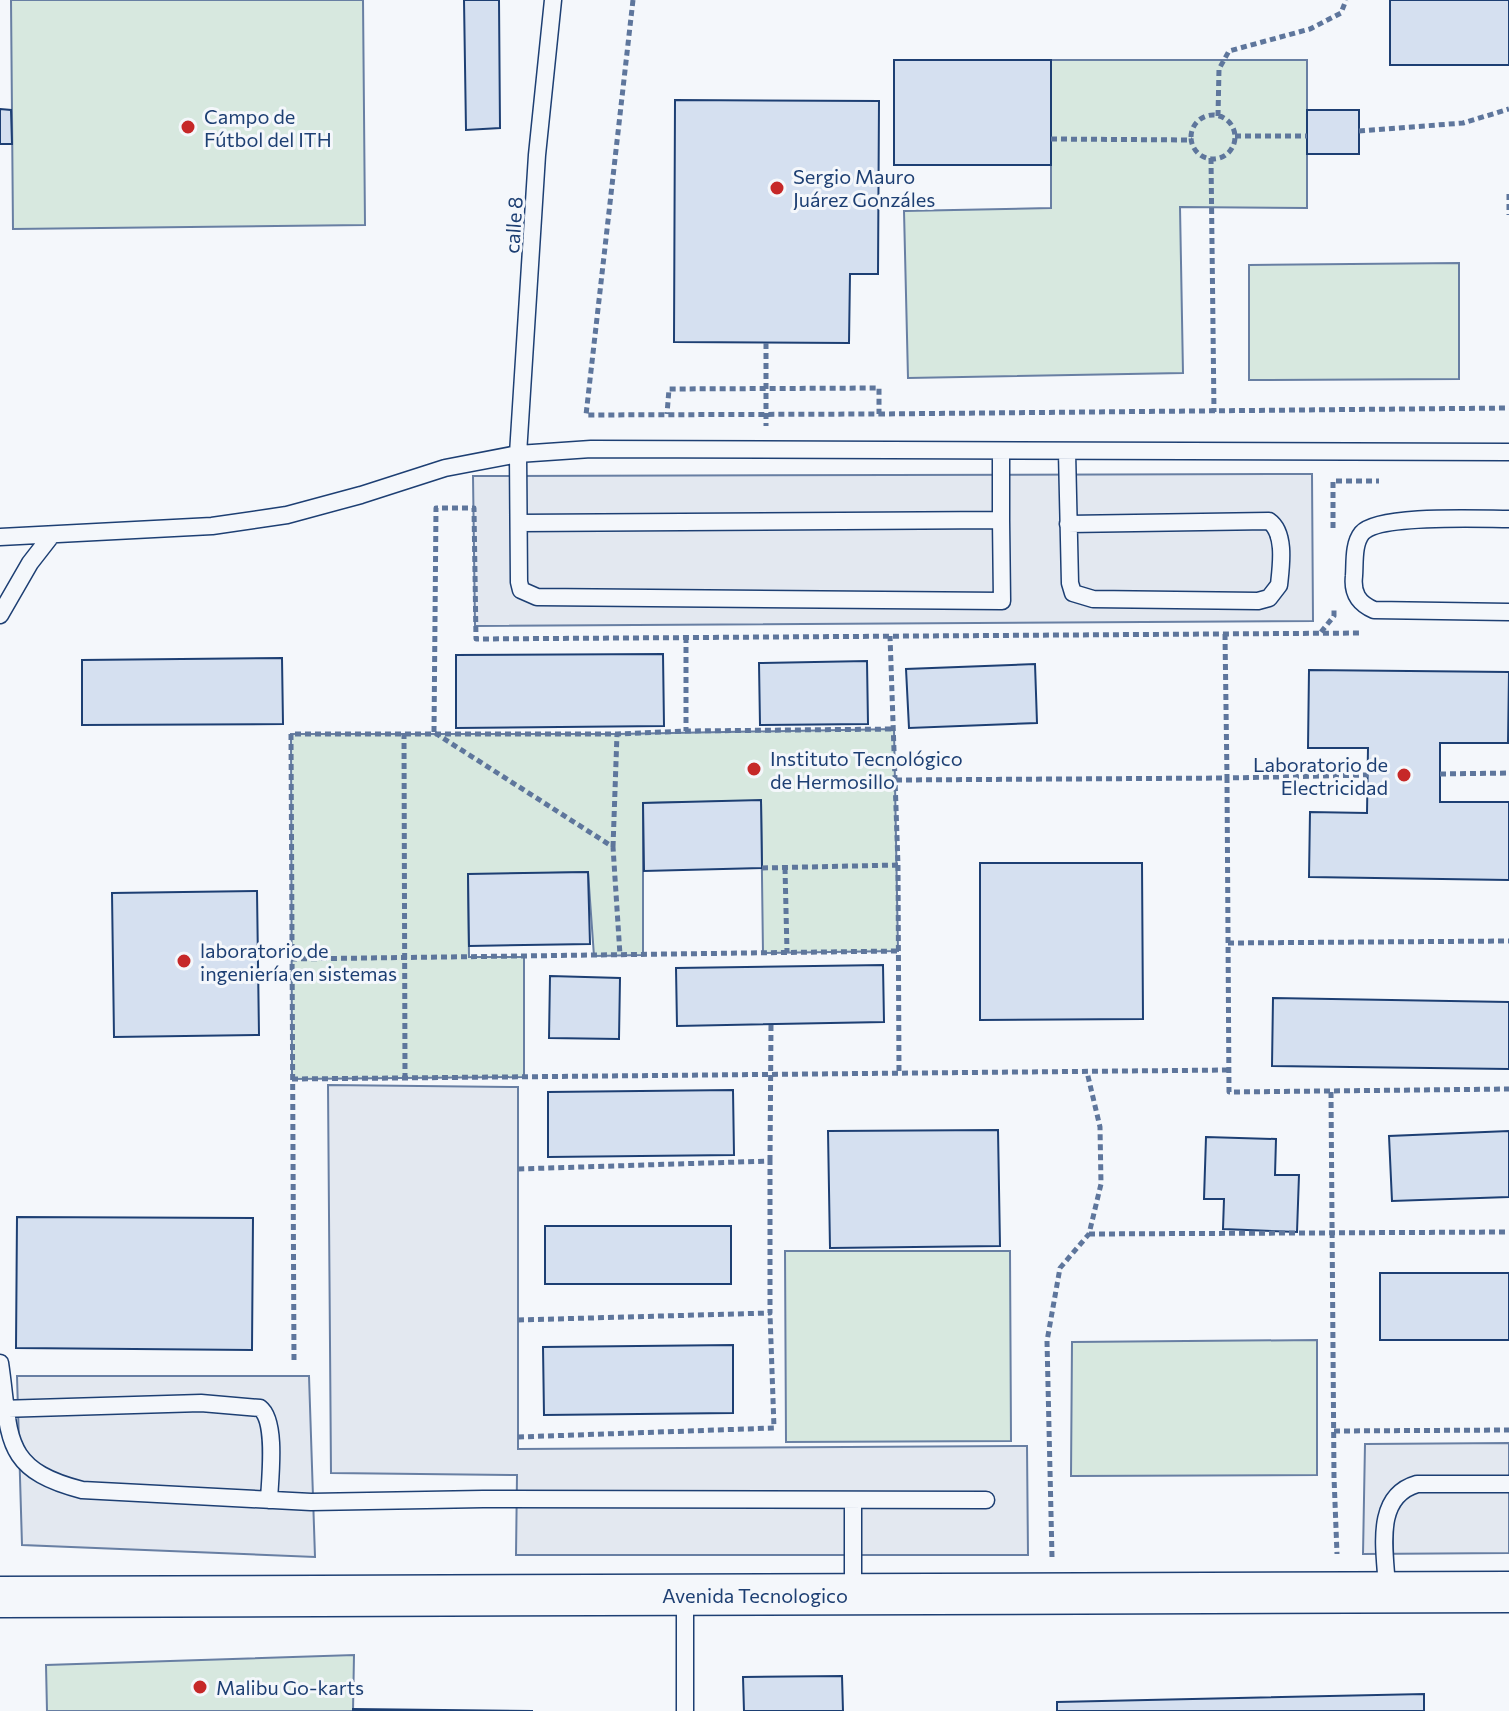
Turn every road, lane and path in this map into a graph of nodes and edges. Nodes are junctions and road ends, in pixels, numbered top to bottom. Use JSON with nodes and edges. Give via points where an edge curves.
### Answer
{"nodes":[{"id":1,"x":553,"y":0,"type":"edge"},
{"id":2,"x":633,"y":0,"type":"edge"},
{"id":3,"x":1346,"y":0,"type":"edge"},
{"id":4,"x":1509,"y":109,"type":"edge"},
{"id":5,"x":1218,"y":116,"type":"junction"},
{"id":6,"x":1359,"y":131,"type":"dead end"},
{"id":7,"x":1235,"y":136,"type":"junction"},
{"id":8,"x":1307,"y":136,"type":"dead end"},
{"id":9,"x":1051,"y":139,"type":"dead end"},
{"id":10,"x":1192,"y":140,"type":"junction"},
{"id":11,"x":1211,"y":158,"type":"junction"},
{"id":12,"x":1509,"y":194,"type":"edge"},
{"id":13,"x":1509,"y":215,"type":"edge"},
{"id":14,"x":766,"y":343,"type":"dead end"},
{"id":15,"x":766,"y":389,"type":"junction"},
{"id":16,"x":1509,"y":408,"type":"edge"},
{"id":17,"x":1214,"y":412,"type":"junction"},
{"id":18,"x":667,"y":414,"type":"junction"},
{"id":19,"x":766,"y":414,"type":"junction"},
{"id":20,"x":879,"y":414,"type":"junction"},
{"id":21,"x":766,"y":451,"type":"junction"},
{"id":22,"x":1001,"y":452,"type":"junction"},
{"id":23,"x":1067,"y":452,"type":"junction"},
{"id":24,"x":1509,"y":452,"type":"edge"},
{"id":25,"x":518,"y":454,"type":"junction"},
{"id":26,"x":474,"y":508,"type":"dead end"},
{"id":27,"x":1509,"y":519,"type":"edge"},
{"id":28,"x":1001,"y":520,"type":"junction"},
{"id":29,"x":519,"y":523,"type":"junction"},
{"id":30,"x":1068,"y":524,"type":"junction"},
{"id":31,"x":51,"y":536,"type":"junction"},
{"id":32,"x":0,"y":537,"type":"edge"},
{"id":33,"x":1509,"y":612,"type":"edge"},
{"id":34,"x":0,"y":615,"type":"edge"},
{"id":35,"x":1225,"y":634,"type":"dead end"},
{"id":36,"x":890,"y":636,"type":"dead end"},
{"id":37,"x":686,"y":637,"type":"dead end"},
{"id":38,"x":894,"y":729,"type":"junction"},
{"id":39,"x":686,"y":731,"type":"junction"},
{"id":40,"x":434,"y":732,"type":"junction"},
{"id":41,"x":404,"y":733,"type":"junction"},
{"id":42,"x":617,"y":734,"type":"junction"},
{"id":43,"x":1509,"y":773,"type":"edge"},
{"id":44,"x":1440,"y":774,"type":"dead end"},
{"id":45,"x":1368,"y":775,"type":"dead end"},
{"id":46,"x":1227,"y":778,"type":"junction"},
{"id":47,"x":896,"y":780,"type":"junction"},
{"id":48,"x":613,"y":847,"type":"junction"},
{"id":49,"x":898,"y":865,"type":"junction"},
{"id":50,"x":762,"y":868,"type":"dead end"},
{"id":51,"x":785,"y":868,"type":"junction"},
{"id":52,"x":1509,"y":941,"type":"edge"},
{"id":53,"x":1228,"y":943,"type":"junction"},
{"id":54,"x":898,"y":951,"type":"junction"},
{"id":55,"x":787,"y":952,"type":"junction"},
{"id":56,"x":620,"y":955,"type":"junction"},
{"id":57,"x":406,"y":958,"type":"junction"},
{"id":58,"x":291,"y":959,"type":"junction"},
{"id":59,"x":771,"y":1024,"type":"dead end"},
{"id":60,"x":1229,"y":1070,"type":"junction"},
{"id":61,"x":1087,"y":1072,"type":"junction"},
{"id":62,"x":772,"y":1073,"type":"junction"},
{"id":63,"x":899,"y":1073,"type":"junction"},
{"id":64,"x":405,"y":1078,"type":"junction"},
{"id":65,"x":292,"y":1079,"type":"junction"},
{"id":66,"x":1509,"y":1089,"type":"edge"},
{"id":67,"x":1331,"y":1092,"type":"junction"},
{"id":68,"x":770,"y":1161,"type":"junction"},
{"id":69,"x":518,"y":1169,"type":"dead end"},
{"id":70,"x":1509,"y":1232,"type":"edge"},
{"id":71,"x":1333,"y":1233,"type":"junction"},
{"id":72,"x":1089,"y":1234,"type":"junction"},
{"id":73,"x":770,"y":1313,"type":"junction"},
{"id":74,"x":518,"y":1320,"type":"dead end"},
{"id":75,"x":294,"y":1360,"type":"dead end"},
{"id":76,"x":0,"y":1363,"type":"edge"},
{"id":77,"x":3,"y":1409,"type":"edge"},
{"id":78,"x":1509,"y":1430,"type":"edge"},
{"id":79,"x":1334,"y":1431,"type":"junction"},
{"id":80,"x":518,"y":1437,"type":"dead end"},
{"id":81,"x":1509,"y":1484,"type":"edge"},
{"id":82,"x":269,"y":1500,"type":"junction"},
{"id":83,"x":986,"y":1500,"type":"dead end"},
{"id":84,"x":853,"y":1501,"type":"junction"},
{"id":85,"x":6,"y":1589,"type":"edge"},
{"id":86,"x":1387,"y":1590,"type":"junction"},
{"id":87,"x":1339,"y":1591,"type":"junction"},
{"id":88,"x":1509,"y":1592,"type":"edge"},
{"id":89,"x":1053,"y":1593,"type":"junction"},
{"id":90,"x":853,"y":1594,"type":"junction"},
{"id":91,"x":685,"y":1596,"type":"junction"},
{"id":92,"x":685,"y":1711,"type":"edge"}],
"edges":[{"from":1,"to":25,"type":"lane","name":"calle 8","via":[[537,155]]},
{"from":2,"to":18,"type":"path","via":[[586,415]]},
{"from":3,"to":5,"type":"path","via":[[1341,13],[1310,29],[1229,51],[1219,69]]},
{"from":4,"to":6,"type":"path","via":[[1463,123]]},
{"from":5,"to":7,"type":"path","via":[[1230,123]]},
{"from":5,"to":10,"type":"path","via":[[1198,121]]},
{"from":7,"to":8,"type":"path"},
{"from":7,"to":11,"type":"path","via":[[1225,155]]},
{"from":9,"to":10,"type":"path"},
{"from":10,"to":11,"type":"path","via":[[1199,153]]},
{"from":11,"to":17,"type":"path"},
{"from":12,"to":13,"type":"path"},
{"from":14,"to":15,"type":"path"},
{"from":15,"to":18,"type":"path","via":[[669,389]]},
{"from":15,"to":19,"type":"path"},
{"from":15,"to":20,"type":"path","via":[[879,388]]},
{"from":16,"to":17,"type":"path"},
{"from":17,"to":20,"type":"path"},
{"from":18,"to":19,"type":"path"},
{"from":19,"to":20,"type":"path"},
{"from":19,"to":21,"type":"path"},
{"from":21,"to":22,"type":"lane"},
{"from":21,"to":25,"type":"lane","via":[[591,449]]},
{"from":22,"to":23,"type":"lane"},
{"from":22,"to":28,"type":"lane"},
{"from":23,"to":24,"type":"lane"},
{"from":23,"to":30,"type":"lane"},
{"from":25,"to":29,"type":"lane","name":"calle 8"},
{"from":25,"to":31,"type":"lane","via":[[445,468],[287,515],[212,526]]},
{"from":26,"to":40,"type":"path","via":[[436,508]]},
{"from":27,"to":33,"type":"lane","via":[[1374,525],[1357,540],[1353,583],[1362,605],[1374,610]]},
{"from":28,"to":29,"type":"lane"},
{"from":28,"to":29,"type":"lane","name":"calle 8","via":[[1002,601],[537,597],[521,590]]},
{"from":30,"to":30,"type":"lane","via":[[1070,583],[1079,597],[1258,601],[1269,598],[1279,585],[1279,537],[1269,521]]},
{"from":31,"to":32,"type":"lane"},
{"from":31,"to":34,"type":"lane"},
{"from":35,"to":46,"type":"path"},
{"from":36,"to":38,"type":"path"},
{"from":37,"to":39,"type":"path"},
{"from":38,"to":39,"type":"path"},
{"from":38,"to":47,"type":"path"},
{"from":39,"to":42,"type":"path"},
{"from":40,"to":41,"type":"path"},
{"from":40,"to":42,"type":"path"},
{"from":40,"to":48,"type":"path"},
{"from":41,"to":57,"type":"path"},
{"from":41,"to":58,"type":"path","via":[[291,734]]},
{"from":42,"to":48,"type":"path"},
{"from":43,"to":44,"type":"path"},
{"from":45,"to":46,"type":"path"},
{"from":46,"to":47,"type":"path"},
{"from":46,"to":53,"type":"path"},
{"from":47,"to":49,"type":"path"},
{"from":48,"to":56,"type":"path"},
{"from":49,"to":51,"type":"path"},
{"from":49,"to":54,"type":"path"},
{"from":50,"to":51,"type":"path"},
{"from":51,"to":55,"type":"path"},
{"from":52,"to":53,"type":"path"},
{"from":53,"to":60,"type":"path"},
{"from":54,"to":55,"type":"path"},
{"from":54,"to":63,"type":"path"},
{"from":55,"to":56,"type":"path"},
{"from":56,"to":57,"type":"path"},
{"from":57,"to":58,"type":"path"},
{"from":57,"to":64,"type":"path"},
{"from":58,"to":65,"type":"path"},
{"from":59,"to":62,"type":"path"},
{"from":60,"to":61,"type":"path"},
{"from":60,"to":67,"type":"path","via":[[1229,1092]]},
{"from":61,"to":63,"type":"path"},
{"from":61,"to":72,"type":"path","via":[[1100,1127],[1101,1184]]},
{"from":62,"to":63,"type":"path"},
{"from":62,"to":64,"type":"path"},
{"from":62,"to":68,"type":"path"},
{"from":64,"to":65,"type":"path"},
{"from":65,"to":75,"type":"path"},
{"from":66,"to":67,"type":"path"},
{"from":67,"to":71,"type":"path"},
{"from":68,"to":69,"type":"path"},
{"from":68,"to":73,"type":"path"},
{"from":70,"to":71,"type":"path"},
{"from":71,"to":72,"type":"path"},
{"from":71,"to":79,"type":"path"},
{"from":72,"to":89,"type":"path","via":[[1060,1268],[1047,1341]]},
{"from":73,"to":74,"type":"path"},
{"from":73,"to":80,"type":"path","via":[[774,1428]]},
{"from":76,"to":77,"type":"lane"},
{"from":77,"to":82,"type":"lane","via":[[19,1456],[33,1472],[53,1482],[82,1490]]},
{"from":77,"to":82,"type":"lane","via":[[201,1403],[260,1408],[269,1418]]},
{"from":78,"to":79,"type":"path"},
{"from":79,"to":87,"type":"path"},
{"from":81,"to":86,"type":"lane","via":[[1417,1484],[1395,1495],[1385,1523]]},
{"from":82,"to":84,"type":"lane"},
{"from":83,"to":84,"type":"lane"},
{"from":84,"to":90,"type":"lane"},
{"from":85,"to":91,"type":"street","name":"Avenida Tecnologico","via":[[54,1597]]},
{"from":86,"to":87,"type":"street","name":"Avenida Tecnologico"},
{"from":86,"to":88,"type":"street","name":"Avenida Tecnologico"},
{"from":87,"to":89,"type":"street","name":"Avenida Tecnologico"},
{"from":89,"to":90,"type":"street","name":"Avenida Tecnologico"},
{"from":90,"to":91,"type":"street","name":"Avenida Tecnologico"},
{"from":91,"to":92,"type":"lane"}]}
